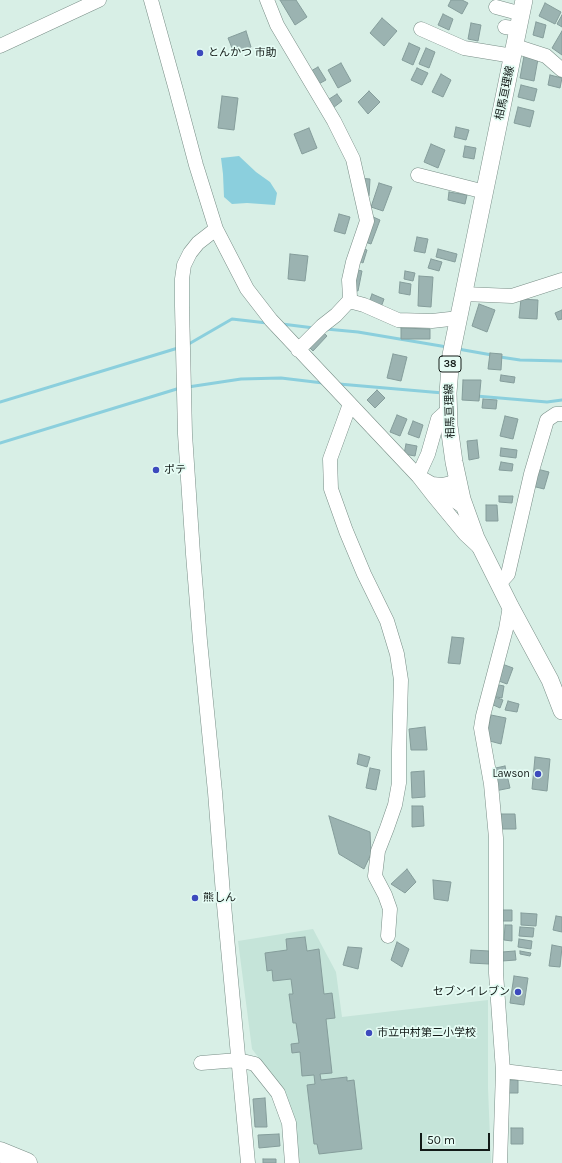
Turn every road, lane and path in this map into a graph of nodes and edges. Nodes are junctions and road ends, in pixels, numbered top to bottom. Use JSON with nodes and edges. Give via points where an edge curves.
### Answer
{"nodes":[{"id":1,"x":99,"y":0,"type":"edge"},
{"id":2,"x":151,"y":0,"type":"edge"},
{"id":3,"x":267,"y":0,"type":"edge"},
{"id":4,"x":496,"y":7,"type":"dead end"},
{"id":5,"x":518,"y":18,"type":"edge"},
{"id":6,"x":421,"y":29,"type":"dead end"},
{"id":7,"x":0,"y":46,"type":"edge"},
{"id":8,"x":514,"y":51,"type":"junction"},
{"id":9,"x":562,"y":70,"type":"edge"},
{"id":10,"x":418,"y":175,"type":"dead end"},
{"id":11,"x":485,"y":192,"type":"junction"},
{"id":12,"x":216,"y":229,"type":"junction"},
{"id":13,"x":562,"y":280,"type":"edge"},
{"id":14,"x":464,"y":294,"type":"junction"},
{"id":15,"x":349,"y":301,"type":"junction"},
{"id":16,"x":459,"y":318,"type":"junction"},
{"id":17,"x":298,"y":350,"type":"junction"},
{"id":18,"x":350,"y":404,"type":"junction"},
{"id":19,"x":448,"y":410,"type":"junction"},
{"id":20,"x":562,"y":414,"type":"edge"},
{"id":21,"x":418,"y":476,"type":"junction"},
{"id":22,"x":458,"y":478,"type":"junction"},
{"id":23,"x":432,"y":484,"type":"junction"},
{"id":24,"x":465,"y":508,"type":"junction"},
{"id":25,"x":482,"y":550,"type":"junction"},
{"id":26,"x":499,"y":584,"type":"junction"},
{"id":27,"x":510,"y":606,"type":"junction"},
{"id":28,"x":562,"y":711,"type":"edge"},
{"id":29,"x":388,"y":936,"type":"dead end"},
{"id":30,"x":238,"y":1060,"type":"junction"},
{"id":31,"x":201,"y":1063,"type":"dead end"},
{"id":32,"x":502,"y":1072,"type":"junction"},
{"id":33,"x":562,"y":1078,"type":"edge"},
{"id":34,"x":0,"y":1152,"type":"edge"},
{"id":35,"x":27,"y":1163,"type":"edge"},
{"id":36,"x":248,"y":1163,"type":"edge"},
{"id":37,"x":292,"y":1163,"type":"edge"},
{"id":38,"x":500,"y":1163,"type":"edge"}],
"edges":[{"from":1,"to":7,"type":"street"},
{"from":2,"to":12,"type":"street","via":[[196,166]]},
{"from":3,"to":15,"type":"street","via":[[277,25],[334,121],[353,159],[367,221],[353,262],[349,280]]},
{"from":4,"to":5,"type":"street"},
{"from":5,"to":8,"type":"main road","name":"相馬亘理線","number":"38"},
{"from":6,"to":8,"type":"street","via":[[464,48]]},
{"from":8,"to":9,"type":"street","via":[[546,56]]},
{"from":8,"to":11,"type":"main road","name":"相馬亘理線","number":"38"},
{"from":10,"to":11,"type":"street"},
{"from":11,"to":14,"type":"main road","name":"相馬亘理線","number":"38"},
{"from":12,"to":17,"type":"street","via":[[247,289],[270,320]]},
{"from":12,"to":30,"type":"street","via":[[198,243],[184,265],[184,401],[193,562]]},
{"from":13,"to":14,"type":"street","via":[[512,296]]},
{"from":14,"to":16,"type":"main road","name":"相馬亘理線","number":"38"},
{"from":15,"to":16,"type":"street","via":[[398,320],[432,321]]},
{"from":15,"to":17,"type":"street"},
{"from":16,"to":19,"type":"main road","name":"相馬亘理線","number":"38","via":[[451,355]]},
{"from":17,"to":18,"type":"street"},
{"from":18,"to":21,"type":"street"},
{"from":18,"to":29,"type":"street","via":[[330,459],[331,489],[364,574],[387,621],[397,654],[401,680],[399,783],[395,805],[378,852],[375,876],[390,909]]},
{"from":19,"to":21,"type":"street","via":[[438,419],[428,454]]},
{"from":19,"to":22,"type":"main road","name":"相馬亘理線","number":"38"},
{"from":20,"to":26,"type":"street","via":[[556,414],[547,420],[531,474],[508,574]]},
{"from":21,"to":23,"type":"street"},
{"from":21,"to":25,"type":"street","via":[[465,534]]},
{"from":22,"to":23,"type":"street","via":[[451,483]]},
{"from":22,"to":24,"type":"main road","name":"相馬亘理線","number":"38"},
{"from":23,"to":24,"type":"street"},
{"from":24,"to":25,"type":"main road","name":"相馬亘理線","number":"38"},
{"from":25,"to":26,"type":"main road","name":"相馬亘理線","number":"38"},
{"from":26,"to":27,"type":"main road","name":"相馬亘理線","number":"38"},
{"from":27,"to":28,"type":"main road","name":"相馬亘理線","number":"38","via":[[550,680]]},
{"from":27,"to":32,"type":"street","via":[[481,728],[491,784],[496,838],[496,973]]},
{"from":30,"to":31,"type":"street"},
{"from":30,"to":36,"type":"street"},
{"from":30,"to":37,"type":"street","via":[[255,1064],[278,1093],[289,1123]]},
{"from":32,"to":33,"type":"street"},
{"from":32,"to":38,"type":"street"},
{"from":34,"to":35,"type":"highway"}]}
